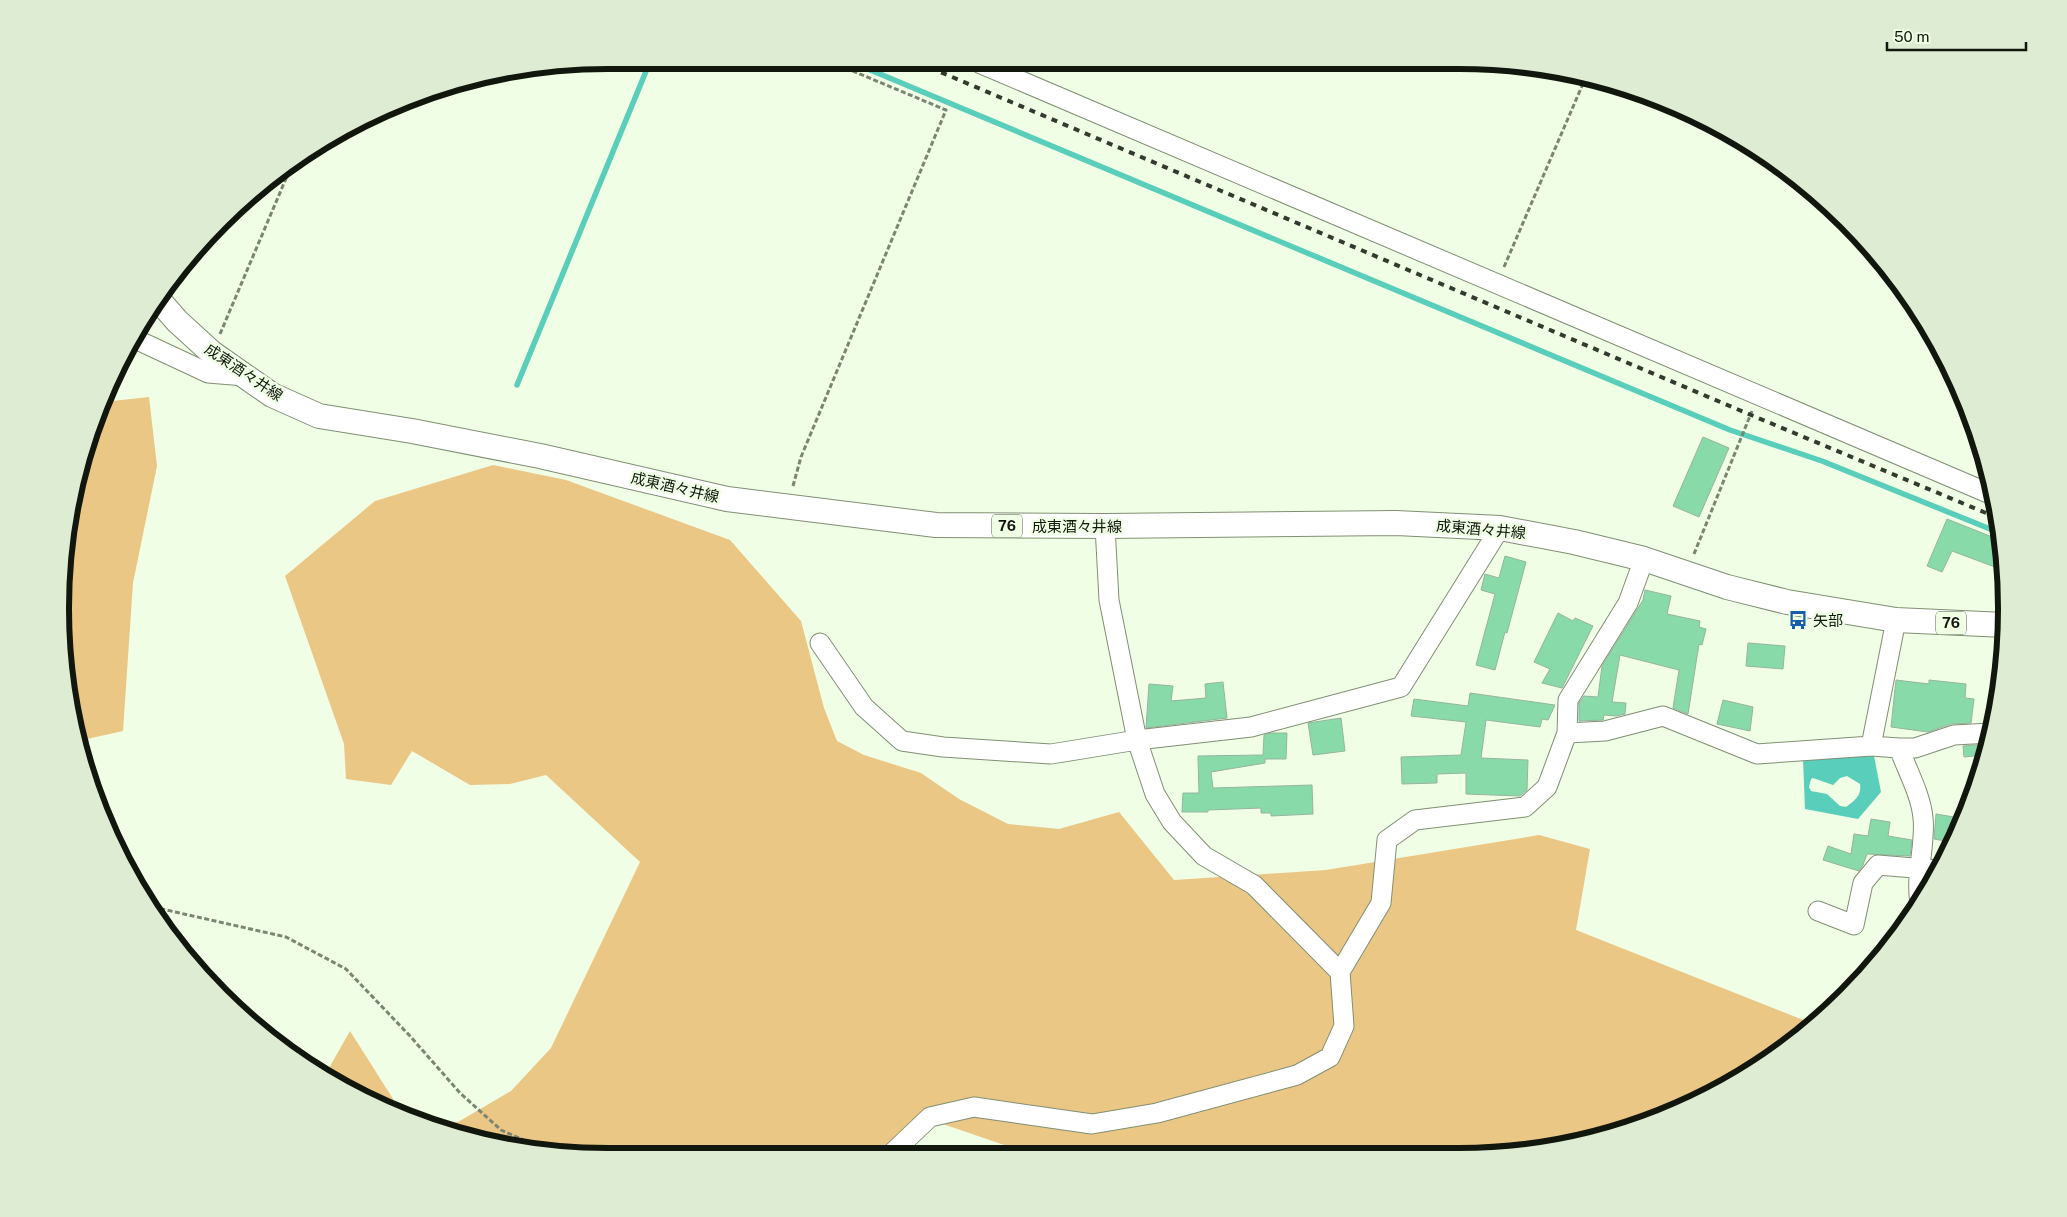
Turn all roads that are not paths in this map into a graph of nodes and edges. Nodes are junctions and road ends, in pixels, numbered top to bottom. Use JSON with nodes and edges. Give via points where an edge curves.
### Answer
{"nodes":[{"id":1,"x":993,"y":69,"type":"edge"},
{"id":2,"x":163,"y":305,"type":"edge"},
{"id":3,"x":140,"y":341,"type":"edge"},
{"id":4,"x":245,"y":376,"type":"junction"},
{"id":5,"x":1985,"y":492,"type":"edge"},
{"id":6,"x":1105,"y":526,"type":"junction"},
{"id":7,"x":1500,"y":528,"type":"junction"},
{"id":8,"x":1644,"y":559,"type":"junction"},
{"id":9,"x":1896,"y":620,"type":"junction"},
{"id":10,"x":1998,"y":625,"type":"edge"},
{"id":11,"x":820,"y":643,"type":"dead end"},
{"id":12,"x":1567,"y":733,"type":"junction"},
{"id":13,"x":1983,"y":734,"type":"edge"},
{"id":14,"x":1137,"y":740,"type":"junction"},
{"id":15,"x":1871,"y":746,"type":"junction"},
{"id":16,"x":1899,"y":748,"type":"junction"},
{"id":17,"x":1929,"y":869,"type":"edge"},
{"id":18,"x":1818,"y":912,"type":"dead end"},
{"id":19,"x":1340,"y":972,"type":"junction"},
{"id":20,"x":897,"y":1148,"type":"edge"}],
"edges":[{"from":1,"to":5,"type":"street"},
{"from":2,"to":4,"type":"main road","name":"成東酒々井線","number":"76","via":[[212,353]]},
{"from":3,"to":4,"type":"street","via":[[208,373]]},
{"from":4,"to":6,"type":"main road","name":"成東酒々井線","number":"76","via":[[272,395],[319,416],[540,456],[727,499],[936,525]]},
{"from":6,"to":7,"type":"main road","name":"成東酒々井線","number":"76","via":[[1396,523]]},
{"from":6,"to":14,"type":"street","via":[[1109,600]]},
{"from":7,"to":8,"type":"main road","name":"成東酒々井線","number":"76"},
{"from":7,"to":14,"type":"street","via":[[1401,687],[1251,727]]},
{"from":8,"to":9,"type":"main road","name":"成東酒々井線","number":"76","via":[[1727,587],[1787,602]]},
{"from":8,"to":12,"type":"street","via":[[1628,602],[1568,700]]},
{"from":9,"to":10,"type":"main road","name":"成東酒々井線","number":"76"},
{"from":9,"to":15,"type":"street"},
{"from":11,"to":14,"type":"street","via":[[864,707],[902,740],[942,747],[1051,754]]},
{"from":12,"to":15,"type":"street","via":[[1605,731],[1664,716],[1757,754]]},
{"from":12,"to":19,"type":"street","via":[[1547,787],[1525,807],[1415,820],[1387,840],[1381,903]]},
{"from":13,"to":16,"type":"street","via":[[1954,736],[1915,748]]},
{"from":14,"to":19,"type":"street","via":[[1155,794],[1172,822],[1204,856],[1254,885]]},
{"from":15,"to":16,"type":"street"},
{"from":16,"to":17,"type":"street","via":[[1921,807]]},
{"from":17,"to":18,"type":"street","via":[[1878,865],[1863,883],[1854,926]]},
{"from":19,"to":20,"type":"street","via":[[1344,1026],[1330,1056],[1297,1075],[1157,1113],[1092,1124],[974,1107],[930,1117]]}]}
